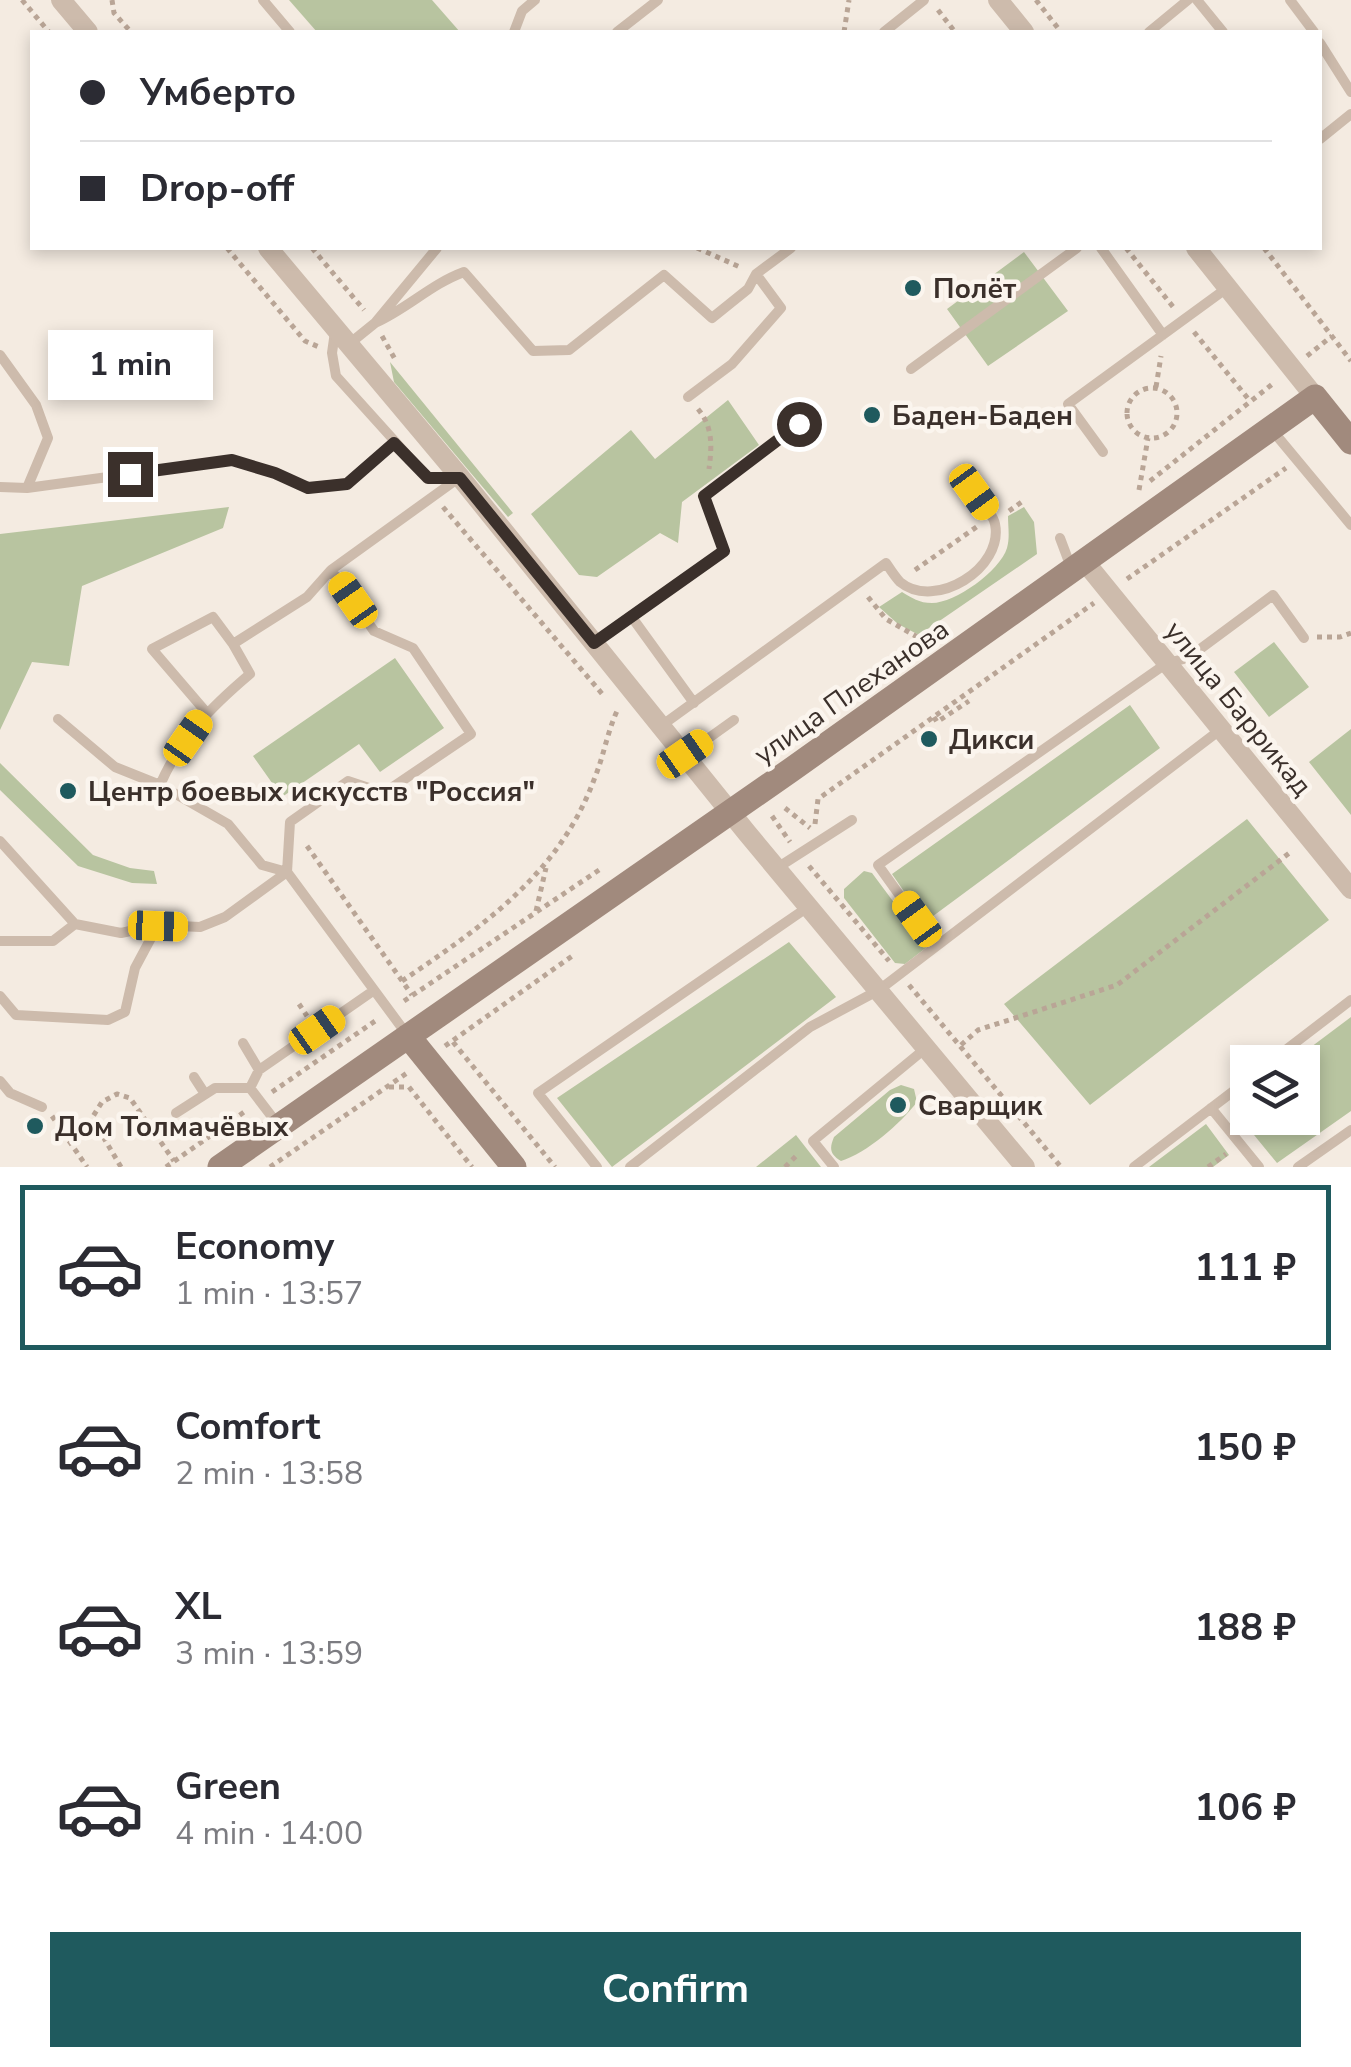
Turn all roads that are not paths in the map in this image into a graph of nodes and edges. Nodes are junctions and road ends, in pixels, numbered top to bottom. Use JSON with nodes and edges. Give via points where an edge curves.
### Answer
{"nodes":[{"id":1,"x":61,"y":0,"type":"edge"},
{"id":2,"x":263,"y":0,"type":"edge"},
{"id":3,"x":535,"y":0,"type":"edge"},
{"id":4,"x":658,"y":0,"type":"edge"},
{"id":5,"x":927,"y":0,"type":"edge"},
{"id":6,"x":1000,"y":0,"type":"edge"},
{"id":7,"x":1188,"y":0,"type":"edge"},
{"id":8,"x":1197,"y":0,"type":"edge"},
{"id":9,"x":1290,"y":0,"type":"edge"},
{"id":10,"x":86,"y":30,"type":"edge"},
{"id":11,"x":288,"y":30,"type":"edge"},
{"id":12,"x":515,"y":30,"type":"edge"},
{"id":13,"x":620,"y":30,"type":"edge"},
{"id":14,"x":887,"y":30,"type":"edge"},
{"id":15,"x":1022,"y":30,"type":"edge"},
{"id":16,"x":1151,"y":30,"type":"edge"},
{"id":17,"x":1221,"y":30,"type":"edge"},
{"id":18,"x":1312,"y":30,"type":"edge"},
{"id":19,"x":1322,"y":46,"type":"edge"},
{"id":20,"x":1351,"y":92,"type":"edge"},
{"id":21,"x":1351,"y":114,"type":"edge"},
{"id":22,"x":1322,"y":138,"type":"edge"},
{"id":23,"x":270,"y":250,"type":"edge"},
{"id":24,"x":435,"y":250,"type":"edge"},
{"id":25,"x":788,"y":250,"type":"edge"},
{"id":26,"x":1073,"y":250,"type":"edge"},
{"id":27,"x":1102,"y":250,"type":"edge"},
{"id":28,"x":1198,"y":250,"type":"edge"},
{"id":29,"x":756,"y":274,"type":"junction"},
{"id":30,"x":1228,"y":288,"type":"junction"},
{"id":31,"x":375,"y":323,"type":"junction"},
{"id":32,"x":1164,"y":334,"type":"junction"},
{"id":33,"x":339,"y":341,"type":"junction"},
{"id":34,"x":0,"y":355,"type":"edge"},
{"id":35,"x":912,"y":369,"type":"dead end"},
{"id":36,"x":1315,"y":396,"type":"junction"},
{"id":37,"x":688,"y":397,"type":"dead end"},
{"id":38,"x":799,"y":424,"type":"dead end"},
{"id":39,"x":1272,"y":429,"type":"junction"},
{"id":40,"x":1351,"y":442,"type":"edge"},
{"id":41,"x":394,"y":443,"type":"junction"},
{"id":42,"x":1104,"y":452,"type":"dead end"},
{"id":43,"x":460,"y":478,"type":"junction"},
{"id":44,"x":0,"y":487,"type":"edge"},
{"id":45,"x":27,"y":488,"type":"junction"},
{"id":46,"x":974,"y":492,"type":"dead end"},
{"id":47,"x":1351,"y":525,"type":"edge"},
{"id":48,"x":1060,"y":538,"type":"dead end"},
{"id":49,"x":1079,"y":567,"type":"junction"},
{"id":50,"x":332,"y":570,"type":"junction"},
{"id":51,"x":631,"y":616,"type":"junction"},
{"id":52,"x":1304,"y":638,"type":"road end"},
{"id":53,"x":594,"y":643,"type":"junction"},
{"id":54,"x":233,"y":644,"type":"junction"},
{"id":55,"x":1167,"y":663,"type":"junction"},
{"id":56,"x":694,"y":703,"type":"junction"},
{"id":57,"x":206,"y":712,"type":"junction"},
{"id":58,"x":58,"y":718,"type":"dead end"},
{"id":59,"x":734,"y":720,"type":"dead end"},
{"id":60,"x":662,"y":726,"type":"junction"},
{"id":61,"x":1221,"y":729,"type":"junction"},
{"id":62,"x":685,"y":754,"type":"junction"},
{"id":63,"x":160,"y":784,"type":"junction"},
{"id":64,"x":730,"y":812,"type":"junction"},
{"id":65,"x":852,"y":820,"type":"dead end"},
{"id":66,"x":0,"y":841,"type":"edge"},
{"id":67,"x":776,"y":869,"type":"junction"},
{"id":68,"x":287,"y":872,"type":"junction"},
{"id":69,"x":1351,"y":889,"type":"edge"},
{"id":70,"x":808,"y":907,"type":"junction"},
{"id":71,"x":75,"y":924,"type":"junction"},
{"id":72,"x":158,"y":926,"type":"junction"},
{"id":73,"x":0,"y":941,"type":"edge"},
{"id":74,"x":936,"y":946,"type":"junction"},
{"id":75,"x":879,"y":990,"type":"junction"},
{"id":76,"x":373,"y":991,"type":"junction"},
{"id":77,"x":0,"y":996,"type":"edge"},
{"id":78,"x":1351,"y":1000,"type":"edge"},
{"id":79,"x":408,"y":1036,"type":"junction"},
{"id":80,"x":243,"y":1043,"type":"dead end"},
{"id":81,"x":1292,"y":1045,"type":"edge"},
{"id":82,"x":926,"y":1048,"type":"junction"},
{"id":83,"x":259,"y":1070,"type":"junction"},
{"id":84,"x":194,"y":1077,"type":"dead end"},
{"id":85,"x":0,"y":1081,"type":"edge"},
{"id":86,"x":250,"y":1088,"type":"junction"},
{"id":87,"x":205,"y":1094,"type":"junction"},
{"id":88,"x":1230,"y":1094,"type":"edge"},
{"id":89,"x":42,"y":1107,"type":"road end"},
{"id":90,"x":1211,"y":1108,"type":"junction"},
{"id":91,"x":176,"y":1113,"type":"dead end"},
{"id":92,"x":279,"y":1126,"type":"junction"},
{"id":93,"x":1351,"y":1130,"type":"edge"},
{"id":94,"x":220,"y":1167,"type":"edge"},
{"id":95,"x":514,"y":1167,"type":"edge"},
{"id":96,"x":598,"y":1167,"type":"edge"},
{"id":97,"x":630,"y":1167,"type":"edge"},
{"id":98,"x":834,"y":1167,"type":"edge"},
{"id":99,"x":1025,"y":1167,"type":"edge"},
{"id":100,"x":1134,"y":1167,"type":"edge"},
{"id":101,"x":1259,"y":1167,"type":"edge"},
{"id":102,"x":1298,"y":1167,"type":"edge"}],
"edges":[{"from":1,"to":10,"type":"street"},
{"from":2,"to":11,"type":"lane"},
{"from":3,"to":12,"type":"lane","via":[[522,10]]},
{"from":4,"to":13,"type":"lane"},
{"from":5,"to":14,"type":"lane"},
{"from":6,"to":15,"type":"street"},
{"from":7,"to":16,"type":"lane"},
{"from":8,"to":17,"type":"lane"},
{"from":9,"to":18,"type":"lane"},
{"from":19,"to":20,"type":"lane"},
{"from":21,"to":22,"type":"lane"},
{"from":23,"to":33,"type":"street"},
{"from":24,"to":31,"type":"lane"},
{"from":25,"to":29,"type":"lane"},
{"from":26,"to":35,"type":"lane"},
{"from":27,"to":32,"type":"lane"},
{"from":28,"to":30,"type":"street"},
{"from":29,"to":31,"type":"lane","via":[[712,318],[664,275],[569,350],[533,351],[464,272]]},
{"from":29,"to":37,"type":"lane","via":[[781,308],[732,364]]},
{"from":30,"to":32,"type":"lane"},
{"from":30,"to":36,"type":"street"},
{"from":31,"to":33,"type":"lane"},
{"from":32,"to":42,"type":"lane","via":[[1068,404]]},
{"from":33,"to":41,"type":"lane","via":[[336,376]]},
{"from":33,"to":43,"type":"street"},
{"from":34,"to":45,"type":"lane","via":[[36,405],[48,438]]},
{"from":36,"to":39,"type":"main road","name":"улица Плеханова"},
{"from":36,"to":40,"type":"main road"},
{"from":38,"to":51,"type":"lane","via":[[704,496],[724,551]]},
{"from":39,"to":47,"type":"lane"},
{"from":39,"to":49,"type":"main road","name":"улица Плеханова"},
{"from":41,"to":43,"type":"lane","via":[[428,478]]},
{"from":41,"to":45,"type":"lane","via":[[347,484],[308,488],[232,460]]},
{"from":43,"to":50,"type":"lane"},
{"from":43,"to":53,"type":"street"},
{"from":44,"to":45,"type":"lane"},
{"from":46,"to":56,"type":"lane","via":[[995,521],[995,535],[989,554],[966,579],[920,590],[902,584],[886,563]]},
{"from":48,"to":49,"type":"lane"},
{"from":49,"to":55,"type":"street","name":"улица Баррикад"},
{"from":49,"to":64,"type":"main road","name":"улица Плеханова"},
{"from":50,"to":54,"type":"lane","via":[[308,598]]},
{"from":50,"to":68,"type":"lane","via":[[374,631],[414,648],[471,734],[384,794],[348,781],[290,822]]},
{"from":51,"to":53,"type":"lane"},
{"from":51,"to":56,"type":"lane"},
{"from":52,"to":55,"type":"lane","via":[[1273,596],[1188,658]]},
{"from":53,"to":60,"type":"street"},
{"from":54,"to":57,"type":"lane","via":[[250,674]]},
{"from":54,"to":57,"type":"lane","via":[[213,618],[152,649]]},
{"from":55,"to":61,"type":"street","name":"улица Баррикад"},
{"from":55,"to":74,"type":"lane","via":[[878,864]]},
{"from":56,"to":60,"type":"lane"},
{"from":57,"to":63,"type":"lane"},
{"from":58,"to":63,"type":"lane","via":[[115,767]]},
{"from":59,"to":62,"type":"lane"},
{"from":60,"to":62,"type":"street"},
{"from":61,"to":69,"type":"street","name":"улица Баррикад"},
{"from":61,"to":74,"type":"lane"},
{"from":62,"to":64,"type":"street"},
{"from":63,"to":68,"type":"lane","via":[[228,824],[262,865]]},
{"from":64,"to":67,"type":"street"},
{"from":64,"to":79,"type":"main road","name":"улица Плеханова"},
{"from":65,"to":67,"type":"lane"},
{"from":66,"to":71,"type":"lane"},
{"from":67,"to":70,"type":"street"},
{"from":68,"to":72,"type":"lane","via":[[225,918],[200,927]]},
{"from":68,"to":76,"type":"lane"},
{"from":70,"to":75,"type":"street"},
{"from":70,"to":96,"type":"lane","via":[[538,1093]]},
{"from":71,"to":72,"type":"lane","via":[[121,934]]},
{"from":71,"to":73,"type":"lane","via":[[52,941]]},
{"from":72,"to":77,"type":"lane","via":[[135,968],[125,1012],[108,1020],[16,1015]]},
{"from":74,"to":75,"type":"lane"},
{"from":75,"to":82,"type":"street"},
{"from":75,"to":97,"type":"lane","via":[[810,1027]]},
{"from":76,"to":79,"type":"lane"},
{"from":76,"to":83,"type":"lane"},
{"from":78,"to":81,"type":"lane"},
{"from":79,"to":92,"type":"main road","name":"улица Плеханова"},
{"from":79,"to":95,"type":"main road"},
{"from":80,"to":83,"type":"lane"},
{"from":82,"to":98,"type":"lane","via":[[812,1141]]},
{"from":82,"to":99,"type":"street"},
{"from":83,"to":86,"type":"lane"},
{"from":84,"to":87,"type":"lane"},
{"from":85,"to":89,"type":"lane"},
{"from":86,"to":87,"type":"lane"},
{"from":86,"to":92,"type":"lane"},
{"from":87,"to":91,"type":"lane"},
{"from":88,"to":90,"type":"lane"},
{"from":90,"to":100,"type":"lane"},
{"from":90,"to":101,"type":"lane"},
{"from":92,"to":94,"type":"main road","name":"улица Плеханова"},
{"from":93,"to":102,"type":"lane"}]}
